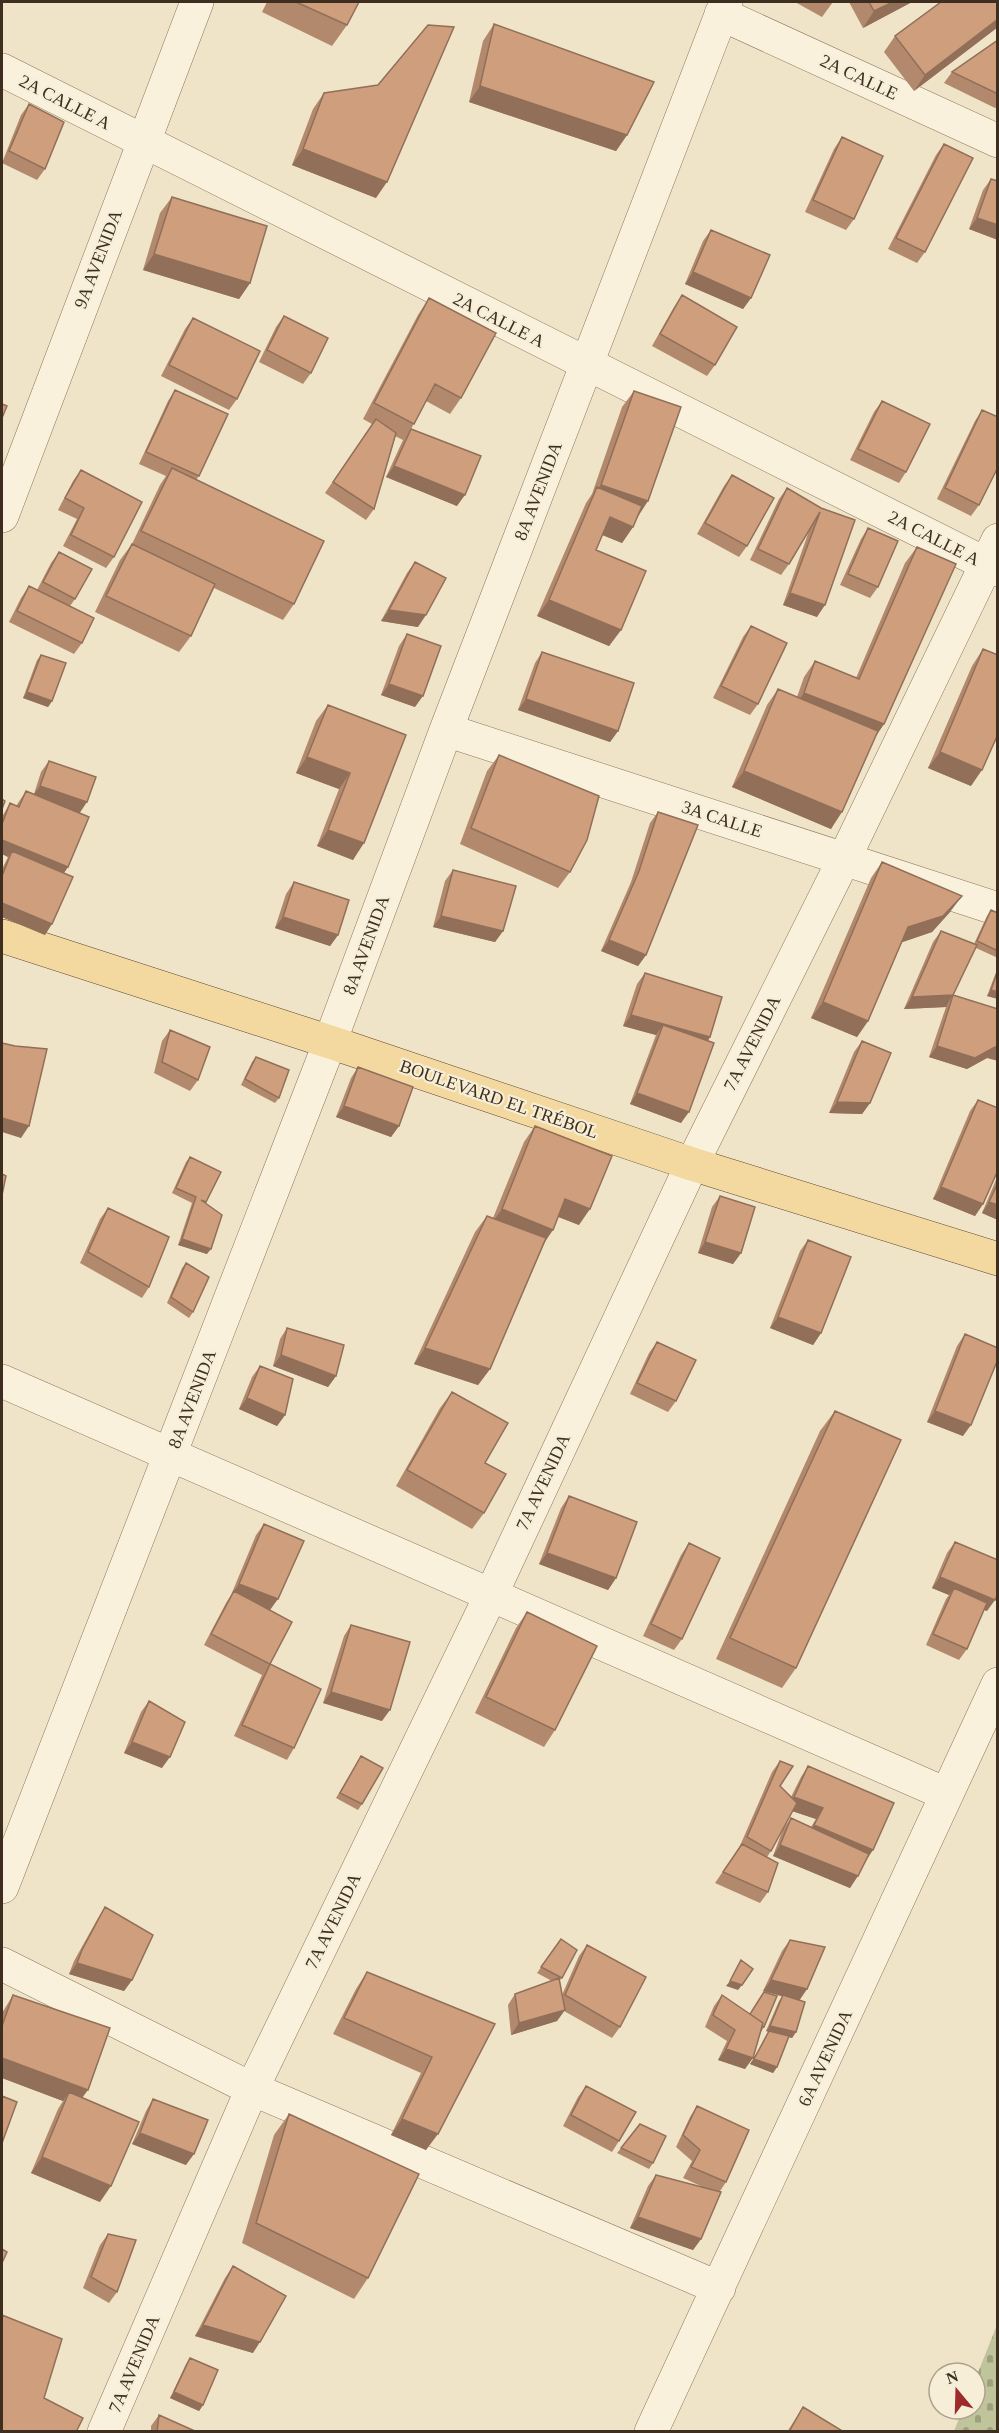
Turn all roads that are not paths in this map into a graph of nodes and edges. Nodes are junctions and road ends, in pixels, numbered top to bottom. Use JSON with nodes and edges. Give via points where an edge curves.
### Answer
{"nodes":[{"id":1,"x":197,"y":2,"type":"edge"},
{"id":2,"x":723,"y":8,"type":"edge"},
{"id":3,"x":2,"y":70,"type":"edge"},
{"id":4,"x":143,"y":141,"type":"junction"},
{"id":5,"x":998,"y":141,"type":"edge"},
{"id":6,"x":587,"y":364,"type":"junction"},
{"id":7,"x":2,"y":516,"type":"edge"},
{"id":8,"x":994,"y":558,"type":"edge"},
{"id":9,"x":446,"y":730,"type":"junction"},
{"id":10,"x":844,"y":859,"type":"junction"},
{"id":11,"x":998,"y":909,"type":"edge"},
{"id":12,"x":2,"y":936,"type":"edge"},
{"id":13,"x":330,"y":1042,"type":"junction"},
{"id":14,"x":692,"y":1164,"type":"junction"},
{"id":15,"x":998,"y":1259,"type":"edge"},
{"id":16,"x":2,"y":1381,"type":"edge"},
{"id":17,"x":170,"y":1455,"type":"junction"},
{"id":18,"x":490,"y":1595,"type":"junction"},
{"id":19,"x":998,"y":1684,"type":"edge"},
{"id":20,"x":946,"y":1794,"type":"junction"},
{"id":21,"x":2,"y":1887,"type":"edge"},
{"id":22,"x":2,"y":1964,"type":"edge"},
{"id":23,"x":252,"y":2089,"type":"junction"},
{"id":24,"x":719,"y":2288,"type":"junction"},
{"id":25,"x":104,"y":2432,"type":"edge"},
{"id":26,"x":651,"y":2432,"type":"edge"}],
"edges":[{"from":1,"to":4,"type":"street","name":"9A AVENIDA"},
{"from":2,"to":5,"type":"street","name":"2A CALLE"},
{"from":2,"to":6,"type":"street","name":"8A AVENIDA"},
{"from":3,"to":4,"type":"street","name":"2A CALLE A"},
{"from":4,"to":6,"type":"street","name":"2A CALLE A"},
{"from":4,"to":7,"type":"street","name":"9A AVENIDA"},
{"from":6,"to":8,"type":"street","name":"2A CALLE A"},
{"from":6,"to":9,"type":"street","name":"8A AVENIDA"},
{"from":8,"to":10,"type":"street","name":"7A AVENIDA"},
{"from":9,"to":10,"type":"street","name":"3A CALLE"},
{"from":9,"to":13,"type":"street","name":"8A AVENIDA"},
{"from":10,"to":11,"type":"street","name":"3A CALLE"},
{"from":10,"to":14,"type":"street","name":"7A AVENIDA"},
{"from":12,"to":13,"type":"main road","name":"BOULEVARD EL TRÉBOL"},
{"from":13,"to":14,"type":"main road","name":"BOULEVARD EL TRÉBOL"},
{"from":13,"to":17,"type":"street","name":"8A AVENIDA"},
{"from":14,"to":15,"type":"main road","name":"BOULEVARD EL TRÉBOL"},
{"from":14,"to":18,"type":"street","name":"7A AVENIDA"},
{"from":16,"to":17,"type":"street"},
{"from":17,"to":18,"type":"street"},
{"from":17,"to":21,"type":"street","name":"8A AVENIDA"},
{"from":18,"to":20,"type":"street"},
{"from":18,"to":23,"type":"street","name":"7A AVENIDA"},
{"from":19,"to":20,"type":"street","name":"6A AVENIDA"},
{"from":20,"to":24,"type":"street","name":"6A AVENIDA"},
{"from":22,"to":23,"type":"street"},
{"from":23,"to":24,"type":"street"},
{"from":23,"to":25,"type":"street","name":"7A AVENIDA"},
{"from":24,"to":26,"type":"street","name":"6A AVENIDA"}]}
